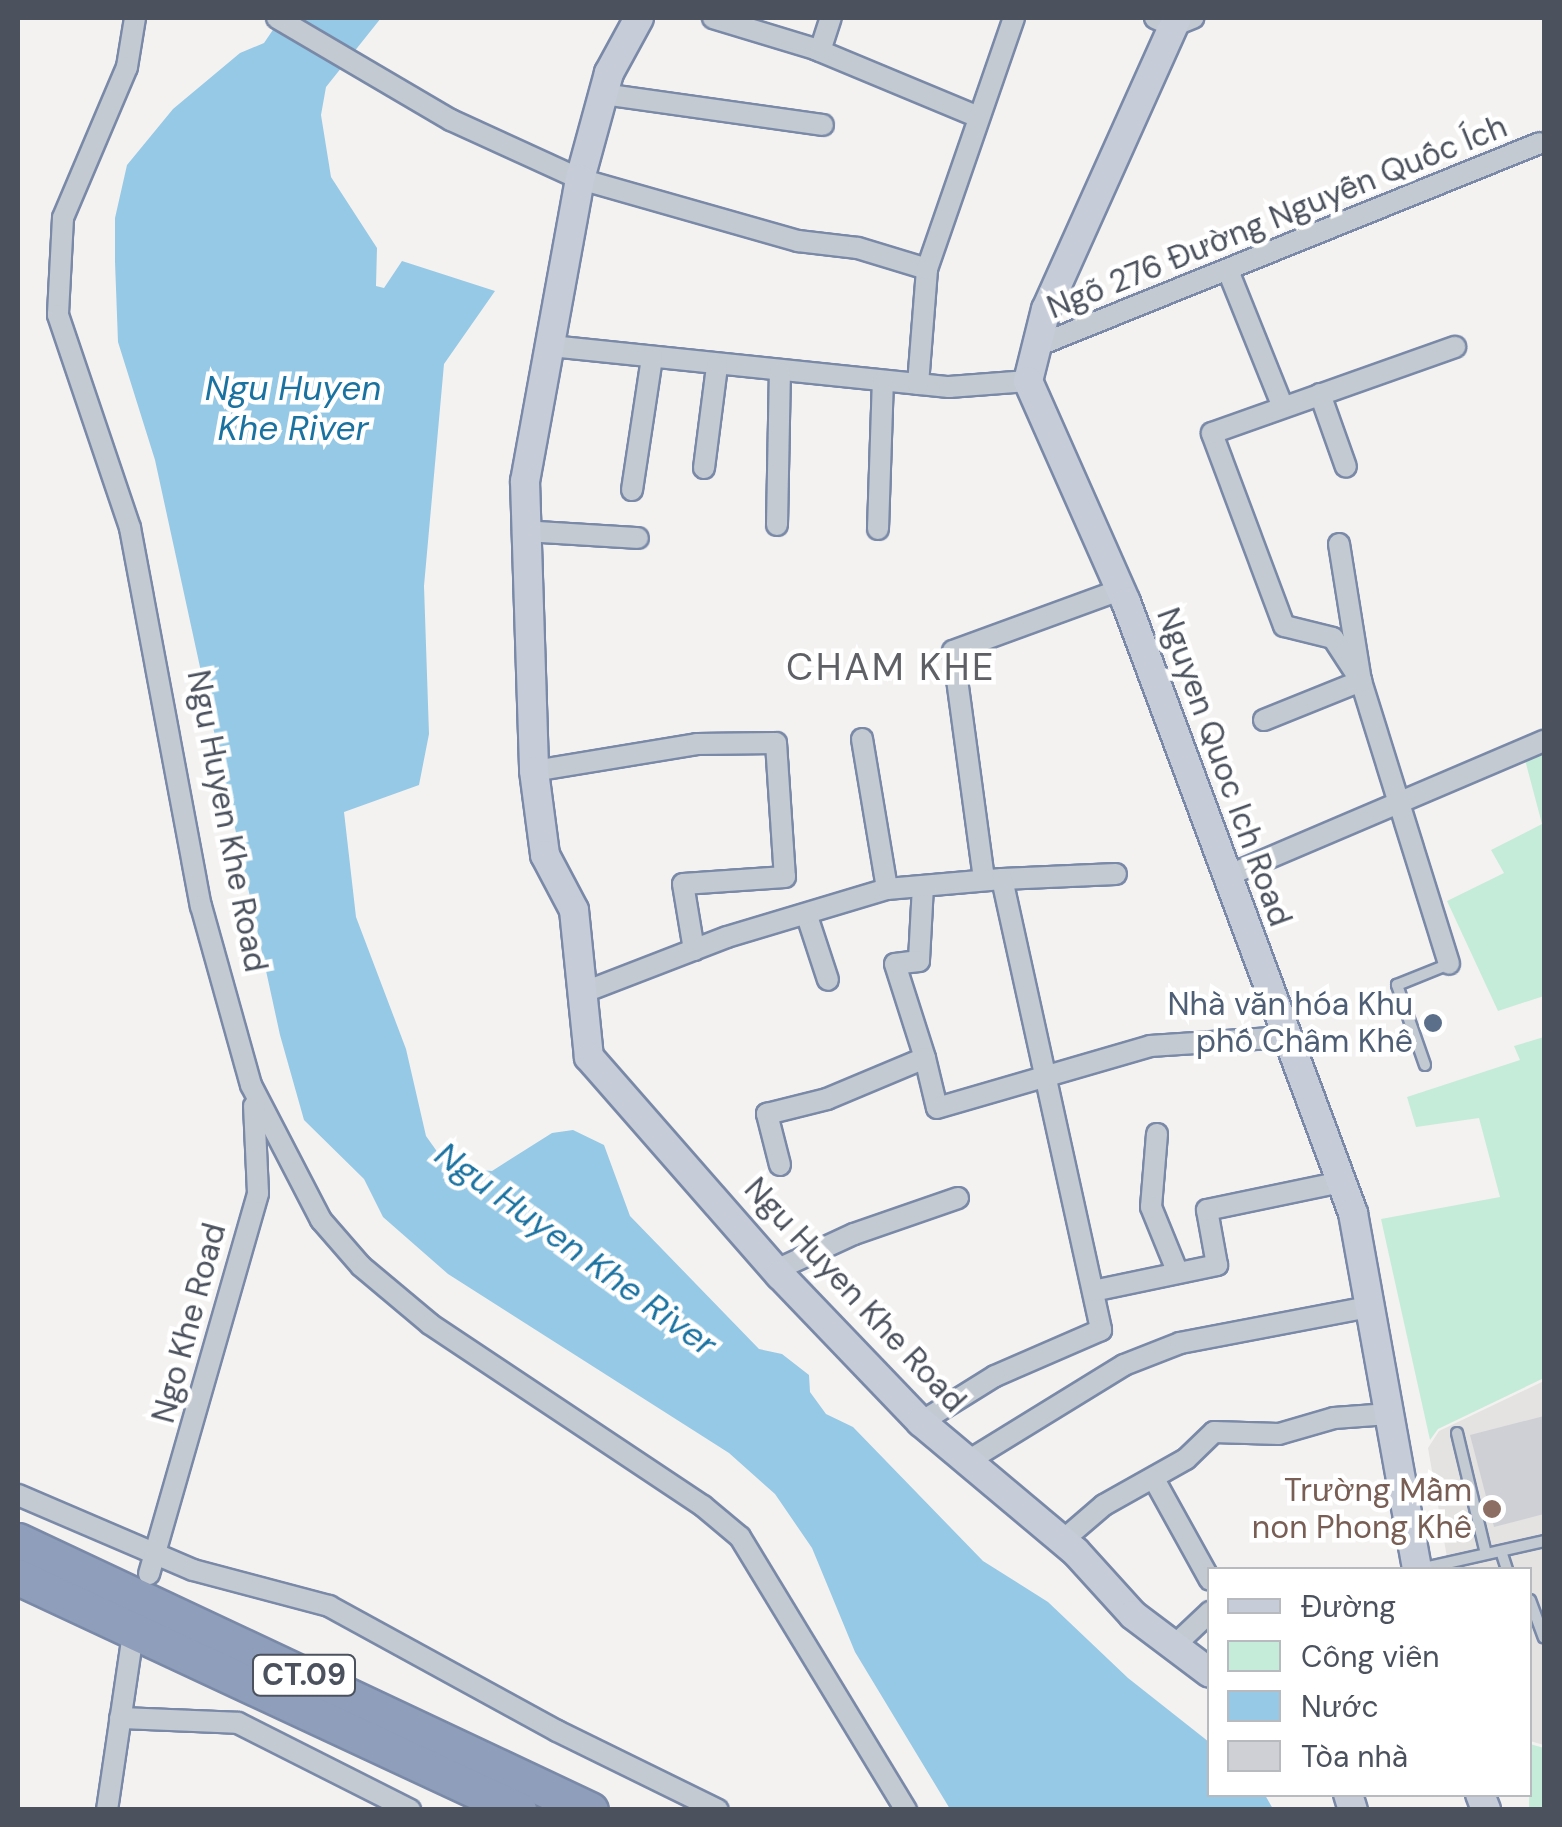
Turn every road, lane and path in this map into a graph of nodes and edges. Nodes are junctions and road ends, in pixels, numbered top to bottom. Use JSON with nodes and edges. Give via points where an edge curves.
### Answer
{"nodes":[{"id":1,"x":136,"y":18,"type":"edge"},
{"id":2,"x":278,"y":18,"type":"edge"},
{"id":3,"x":639,"y":18,"type":"edge"},
{"id":4,"x":714,"y":18,"type":"edge"},
{"id":5,"x":831,"y":18,"type":"edge"},
{"id":6,"x":1014,"y":18,"type":"edge"},
{"id":7,"x":1174,"y":20,"type":"edge"},
{"id":8,"x":820,"y":51,"type":"junction"},
{"id":9,"x":603,"y":94,"type":"junction"},
{"id":10,"x":978,"y":117,"type":"junction"},
{"id":11,"x":823,"y":125,"type":"dead end"},
{"id":12,"x":1540,"y":143,"type":"dead end"},
{"id":13,"x":580,"y":180,"type":"junction"},
{"id":14,"x":927,"y":269,"type":"junction"},
{"id":15,"x":1228,"y":272,"type":"junction"},
{"id":16,"x":551,"y":346,"type":"junction"},
{"id":17,"x":1037,"y":346,"type":"junction"},
{"id":18,"x":1455,"y":347,"type":"dead end"},
{"id":19,"x":652,"y":358,"type":"junction"},
{"id":20,"x":717,"y":366,"type":"junction"},
{"id":21,"x":780,"y":372,"type":"junction"},
{"id":22,"x":1028,"y":380,"type":"junction"},
{"id":23,"x":883,"y":382,"type":"junction"},
{"id":24,"x":918,"y":384,"type":"junction"},
{"id":25,"x":1320,"y":394,"type":"junction"},
{"id":26,"x":1283,"y":407,"type":"junction"},
{"id":27,"x":1346,"y":467,"type":"dead end"},
{"id":28,"x":704,"y":468,"type":"dead end"},
{"id":29,"x":632,"y":490,"type":"dead end"},
{"id":30,"x":777,"y":525,"type":"dead end"},
{"id":31,"x":878,"y":529,"type":"dead end"},
{"id":32,"x":524,"y":531,"type":"junction"},
{"id":33,"x":638,"y":538,"type":"dead end"},
{"id":34,"x":1340,"y":544,"type":"dead end"},
{"id":35,"x":1120,"y":590,"type":"junction"},
{"id":36,"x":1362,"y":681,"type":"junction"},
{"id":37,"x":1264,"y":720,"type":"dead end"},
{"id":38,"x":862,"y":738,"type":"dead end"},
{"id":39,"x":1544,"y":741,"type":"edge"},
{"id":40,"x":534,"y":771,"type":"junction"},
{"id":41,"x":1398,"y":804,"type":"junction"},
{"id":42,"x":1116,"y":874,"type":"dead end"},
{"id":43,"x":1227,"y":876,"type":"junction"},
{"id":44,"x":993,"y":879,"type":"junction"},
{"id":45,"x":922,"y":886,"type":"junction"},
{"id":46,"x":887,"y":890,"type":"junction"},
{"id":47,"x":807,"y":916,"type":"junction"},
{"id":48,"x":694,"y":950,"type":"junction"},
{"id":49,"x":1449,"y":964,"type":"joint"},
{"id":50,"x":828,"y":980,"type":"dead end"},
{"id":51,"x":582,"y":993,"type":"junction"},
{"id":52,"x":1286,"y":1037,"type":"junction"},
{"id":53,"x":925,"y":1058,"type":"junction"},
{"id":54,"x":1424,"y":1064,"type":"dead end"},
{"id":55,"x":1049,"y":1075,"type":"junction"},
{"id":56,"x":251,"y":1085,"type":"junction"},
{"id":57,"x":1156,"y":1134,"type":"dead end"},
{"id":58,"x":780,"y":1164,"type":"dead end"},
{"id":59,"x":1341,"y":1182,"type":"junction"},
{"id":60,"x":958,"y":1198,"type":"dead end"},
{"id":61,"x":776,"y":1270,"type":"junction"},
{"id":62,"x":1178,"y":1273,"type":"junction"},
{"id":63,"x":1093,"y":1291,"type":"junction"},
{"id":64,"x":1369,"y":1307,"type":"junction"},
{"id":65,"x":1389,"y":1414,"type":"junction"},
{"id":66,"x":922,"y":1422,"type":"junction"},
{"id":67,"x":1457,"y":1433,"type":"dead end"},
{"id":68,"x":968,"y":1461,"type":"junction"},
{"id":69,"x":1154,"y":1479,"type":"junction"},
{"id":70,"x":18,"y":1495,"type":"edge"},
{"id":71,"x":18,"y":1541,"type":"edge"},
{"id":72,"x":1062,"y":1541,"type":"junction"},
{"id":73,"x":1544,"y":1541,"type":"edge"},
{"id":74,"x":1501,"y":1551,"type":"junction"},
{"id":75,"x":1486,"y":1554,"type":"junction"},
{"id":76,"x":152,"y":1564,"type":"junction"},
{"id":77,"x":1417,"y":1567,"type":"edge"},
{"id":78,"x":1431,"y":1567,"type":"edge"},
{"id":79,"x":1506,"y":1567,"type":"edge"},
{"id":80,"x":1207,"y":1575,"type":"edge"},
{"id":81,"x":18,"y":1576,"type":"edge"},
{"id":82,"x":1532,"y":1605,"type":"edge"},
{"id":83,"x":1207,"y":1615,"type":"edge"},
{"id":84,"x":1544,"y":1638,"type":"edge"},
{"id":85,"x":1174,"y":1646,"type":"junction"},
{"id":86,"x":131,"y":1647,"type":"dead end"},
{"id":87,"x":1207,"y":1672,"type":"edge"},
{"id":88,"x":120,"y":1718,"type":"junction"},
{"id":89,"x":106,"y":1810,"type":"edge"},
{"id":90,"x":410,"y":1810,"type":"edge"},
{"id":91,"x":518,"y":1810,"type":"edge"},
{"id":92,"x":590,"y":1810,"type":"edge"},
{"id":93,"x":718,"y":1810,"type":"edge"},
{"id":94,"x":906,"y":1810,"type":"edge"}],
"edges":[{"from":1,"to":56,"type":"street","name":"Ngu Huyen Khe Road","via":[[126,67],[64,218],[58,315],[130,528],[202,906]]},
{"from":2,"to":13,"type":"street","via":[[395,88]]},
{"from":3,"to":9,"type":"street","name":"Ngu Huyen Khe Road"},
{"from":4,"to":8,"type":"street"},
{"from":5,"to":8,"type":"street"},
{"from":6,"to":10,"type":"street"},
{"from":7,"to":17,"type":"street","via":[[1046,309]]},
{"from":8,"to":10,"type":"street"},
{"from":9,"to":11,"type":"street"},
{"from":9,"to":13,"type":"street","name":"Ngu Huyen Khe Road"},
{"from":10,"to":14,"type":"street"},
{"from":12,"to":15,"type":"street","name":"Ngõ 276 Đường Nguyễn Quốc Ích"},
{"from":13,"to":14,"type":"street"},
{"from":13,"to":16,"type":"street","name":"Ngu Huyen Khe Road"},
{"from":14,"to":24,"type":"street"},
{"from":15,"to":17,"type":"street","name":"Ngõ 276 Đường Nguyễn Quốc Ích"},
{"from":15,"to":26,"type":"street"},
{"from":16,"to":19,"type":"street"},
{"from":16,"to":32,"type":"street","name":"Ngu Huyen Khe Road","via":[[525,481]]},
{"from":17,"to":22,"type":"street"},
{"from":18,"to":25,"type":"street"},
{"from":19,"to":20,"type":"street"},
{"from":19,"to":29,"type":"street"},
{"from":20,"to":21,"type":"street"},
{"from":20,"to":28,"type":"street"},
{"from":21,"to":23,"type":"street"},
{"from":21,"to":30,"type":"street"},
{"from":22,"to":24,"type":"street"},
{"from":22,"to":35,"type":"street","name":"Nguyen Quoc Ich Road"},
{"from":23,"to":24,"type":"street"},
{"from":23,"to":31,"type":"street"},
{"from":25,"to":26,"type":"street"},
{"from":25,"to":27,"type":"street"},
{"from":26,"to":36,"type":"street","via":[[1212,433],[1284,626],[1333,638]]},
{"from":32,"to":33,"type":"street"},
{"from":32,"to":40,"type":"street","name":"Ngu Huyen Khe Road"},
{"from":34,"to":36,"type":"street"},
{"from":35,"to":43,"type":"street","name":"Nguyen Quoc Ich Road"},
{"from":35,"to":44,"type":"street","via":[[953,650]]},
{"from":36,"to":37,"type":"street"},
{"from":36,"to":41,"type":"street"},
{"from":38,"to":46,"type":"street"},
{"from":39,"to":41,"type":"street"},
{"from":40,"to":48,"type":"street","via":[[697,744],[776,742],[785,876],[683,884]]},
{"from":40,"to":51,"type":"street","name":"Ngu Huyen Khe Road","via":[[545,855],[574,910]]},
{"from":41,"to":43,"type":"street"},
{"from":41,"to":49,"type":"street"},
{"from":42,"to":44,"type":"street"},
{"from":43,"to":52,"type":"street","name":"Nguyen Quoc Ich Road"},
{"from":44,"to":45,"type":"street"},
{"from":44,"to":55,"type":"street"},
{"from":45,"to":46,"type":"street"},
{"from":45,"to":53,"type":"street","via":[[919,961],[895,964]]},
{"from":46,"to":47,"type":"street"},
{"from":47,"to":48,"type":"street"},
{"from":47,"to":50,"type":"street"},
{"from":48,"to":51,"type":"street"},
{"from":49,"to":54,"type":"lane","via":[[1396,985]]},
{"from":51,"to":61,"type":"street","name":"Ngu Huyen Khe Road","via":[[589,1056]]},
{"from":52,"to":55,"type":"street","via":[[1150,1046]]},
{"from":52,"to":59,"type":"street","name":"Nguyen Quoc Ich Road"},
{"from":53,"to":55,"type":"street","via":[[937,1108]]},
{"from":53,"to":58,"type":"street","via":[[827,1099],[767,1114]]},
{"from":55,"to":63,"type":"street"},
{"from":56,"to":76,"type":"street","name":"Ngo Khe Road","via":[[258,1193]]},
{"from":56,"to":94,"type":"street","name":"Ngu Huyen Khe Road","via":[[321,1220],[361,1266],[430,1324],[703,1506],[740,1538]]},
{"from":57,"to":62,"type":"street","via":[[1152,1207]]},
{"from":59,"to":62,"type":"street","via":[[1207,1210],[1217,1265]]},
{"from":59,"to":64,"type":"street","name":"Nguyen Quoc Ich Road"},
{"from":60,"to":61,"type":"street"},
{"from":61,"to":66,"type":"street","name":"Ngu Huyen Khe Road"},
{"from":62,"to":63,"type":"street"},
{"from":63,"to":66,"type":"street","via":[[1101,1330],[995,1376]]},
{"from":64,"to":65,"type":"street","name":"Nguyen Quoc Ich Road"},
{"from":64,"to":68,"type":"street","via":[[1180,1344],[1142,1358]]},
{"from":65,"to":69,"type":"street","via":[[1334,1418],[1279,1434],[1214,1432]]},
{"from":65,"to":77,"type":"street","name":"Nguyen Quoc Ich Road"},
{"from":66,"to":68,"type":"street","name":"Ngu Huyen Khe Road"},
{"from":67,"to":75,"type":"lane"},
{"from":68,"to":72,"type":"street","name":"Ngu Huyen Khe Road"},
{"from":69,"to":72,"type":"street","via":[[1104,1505]]},
{"from":69,"to":80,"type":"street"},
{"from":70,"to":76,"type":"street"},
{"from":71,"to":92,"type":"highway","number":"CT.09"},
{"from":72,"to":85,"type":"street","name":"Ngu Huyen Khe Road","via":[[1132,1614]]},
{"from":73,"to":74,"type":"lane"},
{"from":74,"to":75,"type":"lane"},
{"from":74,"to":79,"type":"lane"},
{"from":75,"to":78,"type":"lane"},
{"from":76,"to":93,"type":"street","via":[[329,1606]]},
{"from":81,"to":91,"type":"highway","number":"CT.09"},
{"from":82,"to":84,"type":"lane"},
{"from":83,"to":85,"type":"street"},
{"from":85,"to":87,"type":"street","name":"Ngu Huyen Khe Road"},
{"from":86,"to":88,"type":"street"},
{"from":88,"to":89,"type":"street"},
{"from":88,"to":90,"type":"street","via":[[238,1723]]}]}
